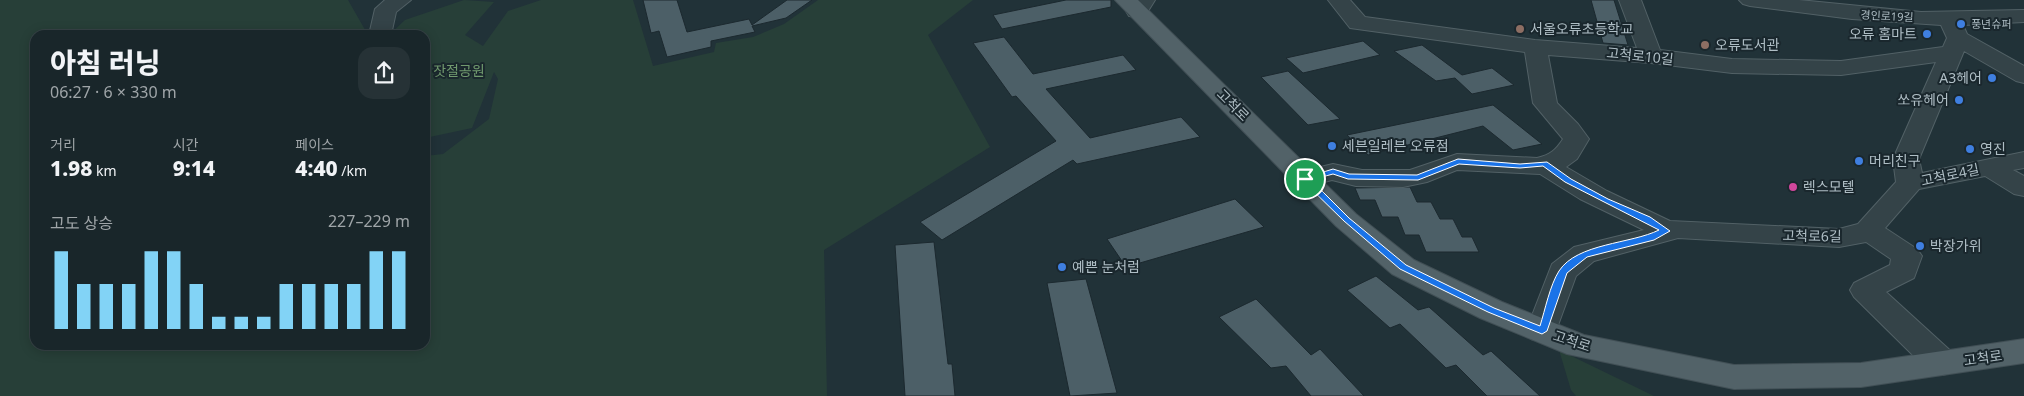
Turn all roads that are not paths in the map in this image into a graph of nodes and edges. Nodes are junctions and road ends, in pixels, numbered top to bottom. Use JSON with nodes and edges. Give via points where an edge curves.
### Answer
{"nodes":[{"id":1,"x":400,"y":0,"type":"edge"},
{"id":2,"x":1339,"y":0,"type":"edge"},
{"id":3,"x":1630,"y":0,"type":"edge"},
{"id":4,"x":1750,"y":0,"type":"edge"},
{"id":5,"x":1884,"y":0,"type":"edge"},
{"id":6,"x":1136,"y":4,"type":"edge"},
{"id":7,"x":2024,"y":16,"type":"edge"},
{"id":8,"x":1917,"y":17,"type":"junction"},
{"id":9,"x":381,"y":30,"type":"edge"},
{"id":10,"x":1953,"y":37,"type":"junction"},
{"id":11,"x":1535,"y":47,"type":"junction"},
{"id":12,"x":1651,"y":56,"type":"junction"},
{"id":13,"x":2024,"y":76,"type":"edge"},
{"id":14,"x":2024,"y":160,"type":"edge"},
{"id":15,"x":1544,"y":164,"type":"junction"},
{"id":16,"x":1989,"y":167,"type":"junction"},
{"id":17,"x":1305,"y":179,"type":"junction"},
{"id":18,"x":1910,"y":183,"type":"junction"},
{"id":19,"x":2024,"y":188,"type":"edge"},
{"id":20,"x":1868,"y":230,"type":"junction"},
{"id":21,"x":1665,"y":231,"type":"junction"},
{"id":22,"x":1542,"y":331,"type":"junction"},
{"id":23,"x":2024,"y":351,"type":"edge"},
{"id":24,"x":1942,"y":364,"type":"junction"}],
"edges":[{"from":1,"to":9,"type":"street","via":[[386,9]]},
{"from":2,"to":11,"type":"street","name":"고척로10길","via":[[1358,23]]},
{"from":3,"to":12,"type":"street"},
{"from":4,"to":8,"type":"street","name":"경인로19길","via":[[1863,15]]},
{"from":5,"to":8,"type":"street"},
{"from":6,"to":17,"type":"main road","name":"고척로"},
{"from":7,"to":10,"type":"street","name":"경인로19길"},
{"from":8,"to":10,"type":"street","name":"경인로19길"},
{"from":10,"to":12,"type":"street","name":"고척로10길","via":[[1841,68],[1732,66]]},
{"from":10,"to":13,"type":"street"},
{"from":10,"to":18,"type":"street","via":[[1906,158]]},
{"from":11,"to":12,"type":"street","name":"고척로10길"},
{"from":11,"to":15,"type":"street","via":[[1545,103],[1576,138],[1572,149],[1552,163]]},
{"from":14,"to":16,"type":"street","name":"고척로4길"},
{"from":15,"to":17,"type":"street","via":[[1520,166],[1458,162],[1418,178],[1348,177],[1333,172]]},
{"from":15,"to":21,"type":"street","via":[[1568,181]]},
{"from":16,"to":18,"type":"street","name":"고척로4길"},
{"from":16,"to":19,"type":"street","name":"고척로4길"},
{"from":17,"to":22,"type":"main road","name":"고척로","via":[[1346,220],[1403,267]]},
{"from":18,"to":20,"type":"street"},
{"from":20,"to":21,"type":"street","name":"고척로6길","via":[[1839,238]]},
{"from":20,"to":24,"type":"street","via":[[1907,256],[1903,270],[1865,290]]},
{"from":21,"to":22,"type":"street","name":"고척로6길","via":[[1651,238],[1584,254],[1563,272]]},
{"from":22,"to":24,"type":"main road","name":"고척로","via":[[1578,346],[1734,378],[1861,375]]},
{"from":23,"to":24,"type":"main road","name":"고척로"}]}
